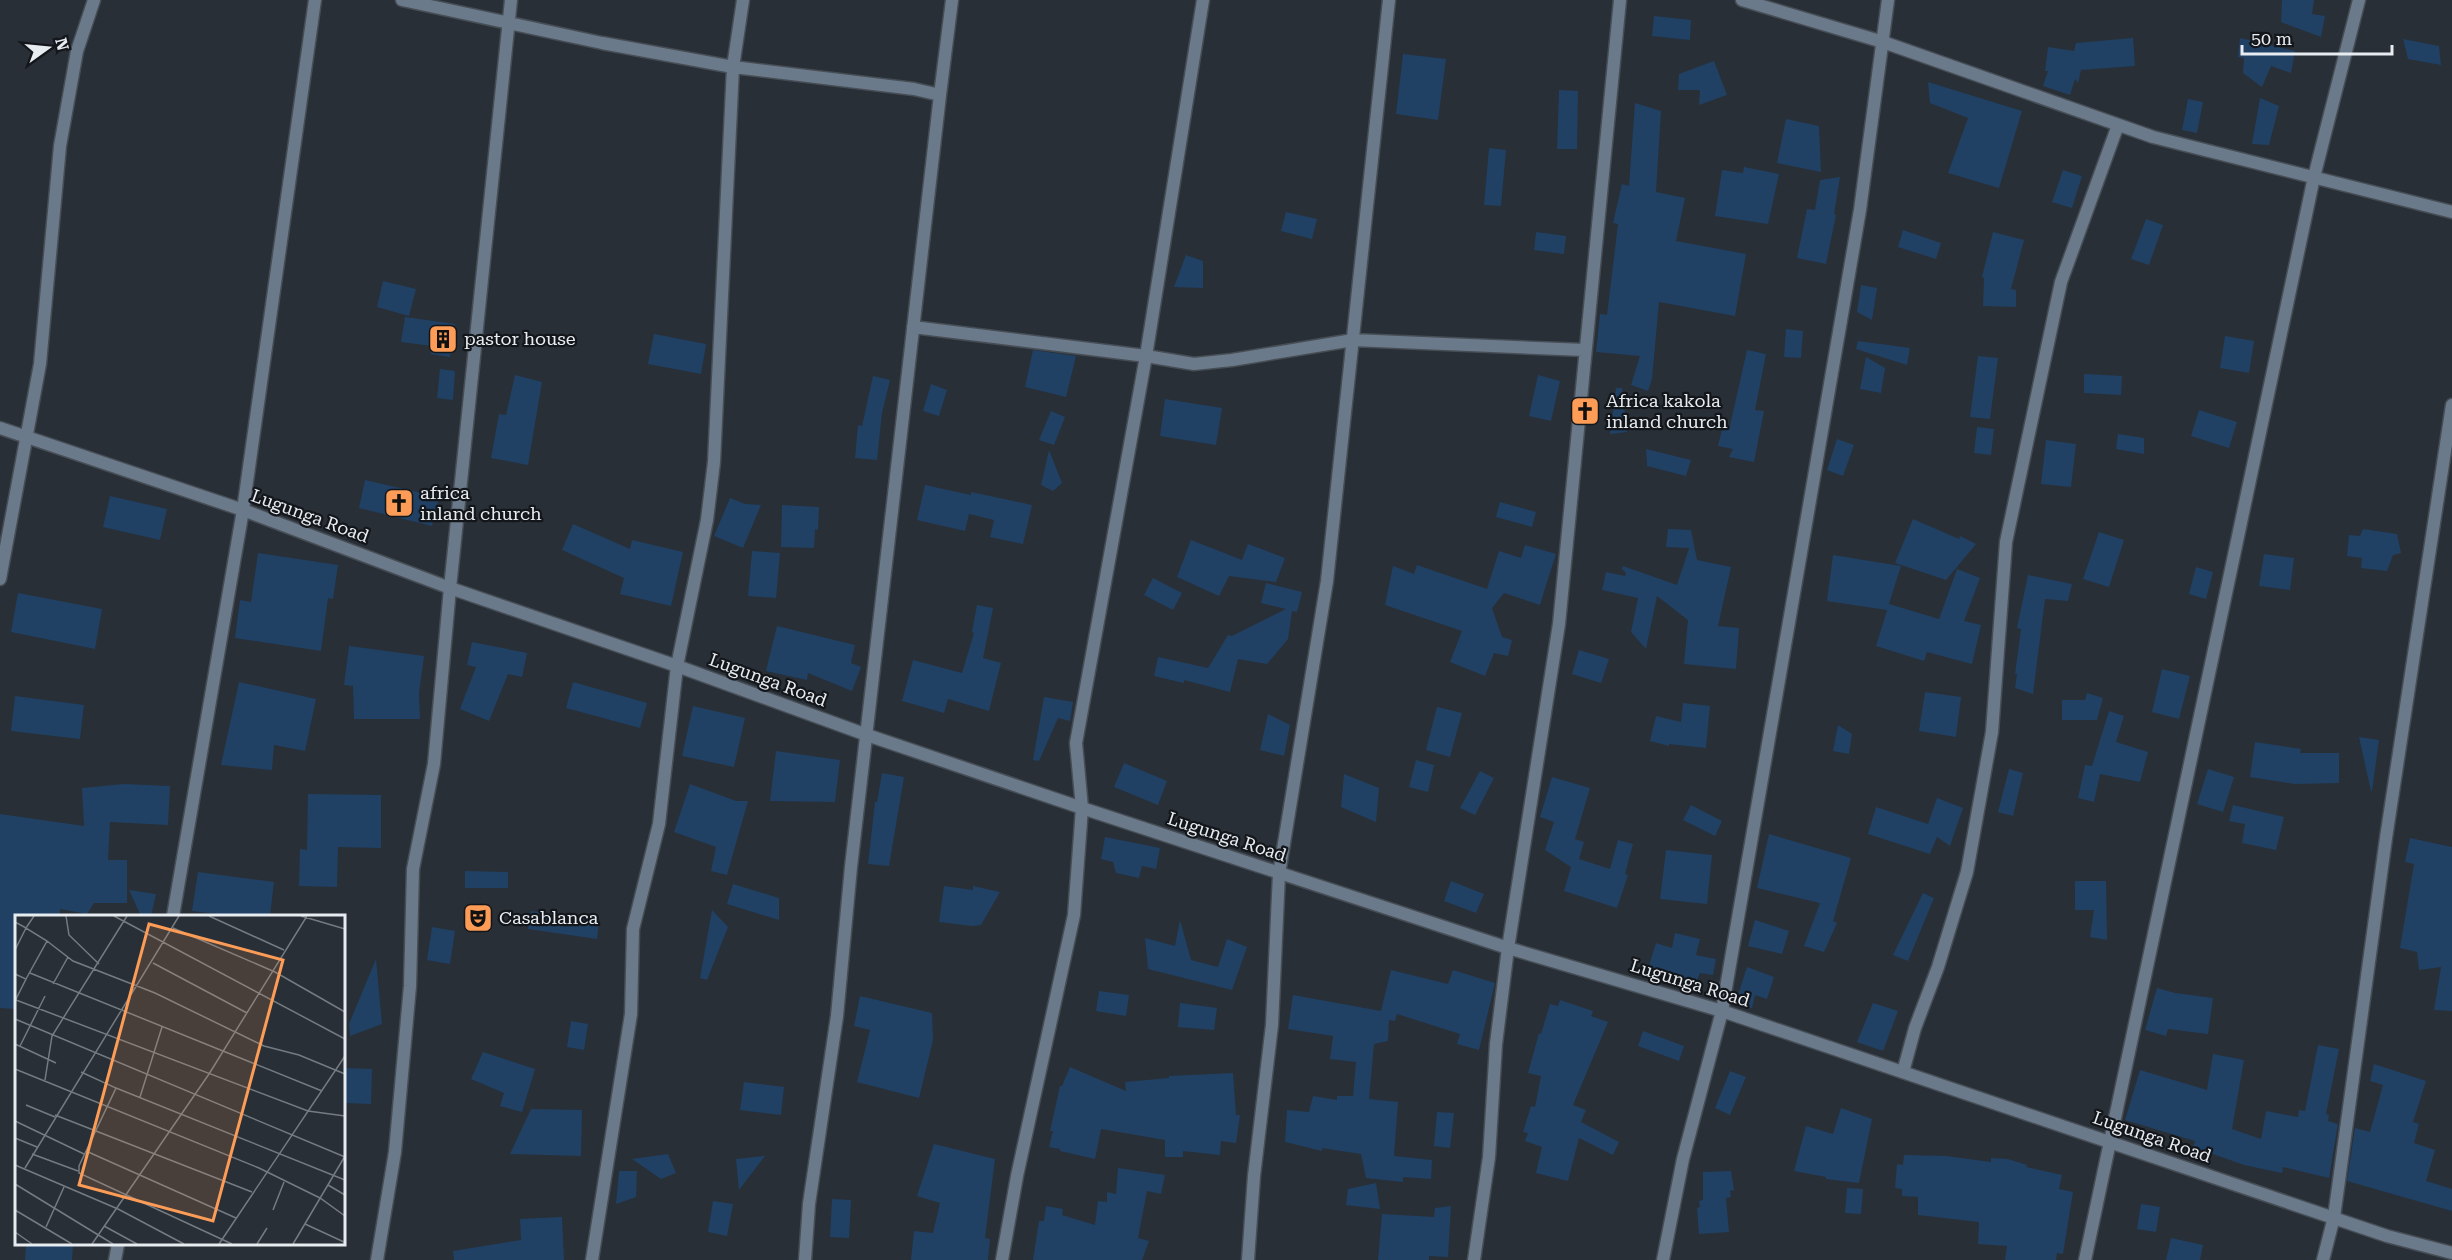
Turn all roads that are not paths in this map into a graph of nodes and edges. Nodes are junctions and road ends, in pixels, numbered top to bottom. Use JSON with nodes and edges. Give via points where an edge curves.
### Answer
{"nodes":[{"id":1,"x":94,"y":0,"type":"edge"},
{"id":2,"x":315,"y":0,"type":"edge"},
{"id":3,"x":402,"y":0,"type":"edge"},
{"id":4,"x":511,"y":0,"type":"edge"},
{"id":5,"x":743,"y":0,"type":"edge"},
{"id":6,"x":952,"y":0,"type":"edge"},
{"id":7,"x":1203,"y":0,"type":"edge"},
{"id":8,"x":1389,"y":0,"type":"edge"},
{"id":9,"x":1620,"y":0,"type":"edge"},
{"id":10,"x":1742,"y":0,"type":"edge"},
{"id":11,"x":1888,"y":0,"type":"edge"},
{"id":12,"x":2360,"y":0,"type":"edge"},
{"id":13,"x":508,"y":23,"type":"junction"},
{"id":14,"x":1883,"y":42,"type":"junction"},
{"id":15,"x":733,"y":67,"type":"junction"},
{"id":16,"x":940,"y":95,"type":"junction"},
{"id":17,"x":2118,"y":124,"type":"junction"},
{"id":18,"x":2314,"y":177,"type":"junction"},
{"id":19,"x":2452,"y":212,"type":"edge"},
{"id":20,"x":913,"y":327,"type":"junction"},
{"id":21,"x":1353,"y":340,"type":"junction"},
{"id":22,"x":1584,"y":350,"type":"junction"},
{"id":23,"x":1146,"y":356,"type":"junction"},
{"id":24,"x":2452,"y":405,"type":"edge"},
{"id":25,"x":0,"y":428,"type":"edge"},
{"id":26,"x":25,"y":435,"type":"junction"},
{"id":27,"x":243,"y":510,"type":"junction"},
{"id":28,"x":0,"y":579,"type":"edge"},
{"id":29,"x":450,"y":588,"type":"junction"},
{"id":30,"x":677,"y":666,"type":"junction"},
{"id":31,"x":867,"y":735,"type":"junction"},
{"id":32,"x":1082,"y":808,"type":"junction"},
{"id":33,"x":1279,"y":874,"type":"junction"},
{"id":34,"x":173,"y":915,"type":"edge"},
{"id":35,"x":1508,"y":948,"type":"junction"},
{"id":36,"x":1722,"y":1011,"type":"junction"},
{"id":37,"x":1903,"y":1072,"type":"junction"},
{"id":38,"x":2109,"y":1142,"type":"junction"},
{"id":39,"x":2334,"y":1217,"type":"junction"},
{"id":40,"x":118,"y":1245,"type":"edge"},
{"id":41,"x":2452,"y":1253,"type":"edge"},
{"id":42,"x":115,"y":1260,"type":"edge"},
{"id":43,"x":377,"y":1260,"type":"edge"},
{"id":44,"x":592,"y":1260,"type":"edge"},
{"id":45,"x":805,"y":1260,"type":"edge"},
{"id":46,"x":1002,"y":1260,"type":"edge"},
{"id":47,"x":1248,"y":1260,"type":"edge"},
{"id":48,"x":1474,"y":1260,"type":"edge"},
{"id":49,"x":1663,"y":1260,"type":"edge"},
{"id":50,"x":2085,"y":1260,"type":"edge"},
{"id":51,"x":2323,"y":1260,"type":"edge"}],
"edges":[{"from":1,"to":26,"type":"street","via":[[77,51],[60,146],[40,364]]},
{"from":2,"to":27,"type":"street"},
{"from":3,"to":13,"type":"street"},
{"from":4,"to":13,"type":"street"},
{"from":5,"to":15,"type":"street"},
{"from":6,"to":16,"type":"street"},
{"from":7,"to":23,"type":"street"},
{"from":8,"to":21,"type":"street"},
{"from":9,"to":22,"type":"street"},
{"from":10,"to":14,"type":"street"},
{"from":11,"to":14,"type":"street"},
{"from":12,"to":18,"type":"street"},
{"from":13,"to":15,"type":"street"},
{"from":13,"to":29,"type":"street"},
{"from":14,"to":17,"type":"street"},
{"from":14,"to":36,"type":"street","via":[[1860,210]]},
{"from":15,"to":16,"type":"street"},
{"from":15,"to":30,"type":"street","via":[[714,462],[707,520]]},
{"from":16,"to":20,"type":"street"},
{"from":17,"to":18,"type":"street","via":[[2153,137]]},
{"from":17,"to":37,"type":"street","via":[[2061,282],[2006,542],[1992,732],[1967,872]]},
{"from":18,"to":19,"type":"street"},
{"from":18,"to":38,"type":"street"},
{"from":20,"to":23,"type":"street"},
{"from":20,"to":31,"type":"street"},
{"from":21,"to":22,"type":"street"},
{"from":21,"to":23,"type":"street","via":[[1194,364]]},
{"from":21,"to":33,"type":"street","via":[[1327,581]]},
{"from":22,"to":35,"type":"street","via":[[1559,624]]},
{"from":23,"to":32,"type":"street","via":[[1076,743]]},
{"from":24,"to":39,"type":"street","via":[[2386,838]]},
{"from":25,"to":26,"type":"street","name":"Lugunga Road"},
{"from":26,"to":27,"type":"street","name":"Lugunga Road"},
{"from":26,"to":28,"type":"street"},
{"from":27,"to":29,"type":"street","name":"Lugunga Road"},
{"from":27,"to":34,"type":"street"},
{"from":29,"to":30,"type":"street","name":"Lugunga Road"},
{"from":29,"to":43,"type":"street","via":[[434,764],[413,869],[410,986],[395,1152]]},
{"from":30,"to":31,"type":"street","name":"Lugunga Road"},
{"from":30,"to":44,"type":"street","via":[[658,824],[633,929],[631,1014]]},
{"from":31,"to":32,"type":"street","name":"Lugunga Road"},
{"from":31,"to":45,"type":"street","via":[[837,1016],[809,1204]]},
{"from":32,"to":33,"type":"street","name":"Lugunga Road"},
{"from":32,"to":46,"type":"street","via":[[1074,915]]},
{"from":33,"to":35,"type":"street","name":"Lugunga Road"},
{"from":33,"to":47,"type":"street","via":[[1272,1025]]},
{"from":35,"to":36,"type":"street","name":"Lugunga Road"},
{"from":35,"to":48,"type":"street","via":[[1496,1044],[1489,1158]]},
{"from":36,"to":37,"type":"street","name":"Lugunga Road"},
{"from":36,"to":49,"type":"street","via":[[1683,1159]]},
{"from":37,"to":38,"type":"street","name":"Lugunga Road"},
{"from":38,"to":39,"type":"street","name":"Lugunga Road"},
{"from":38,"to":50,"type":"street"},
{"from":39,"to":41,"type":"street","name":"Lugunga Road"},
{"from":39,"to":51,"type":"street"},
{"from":40,"to":42,"type":"street"}]}
